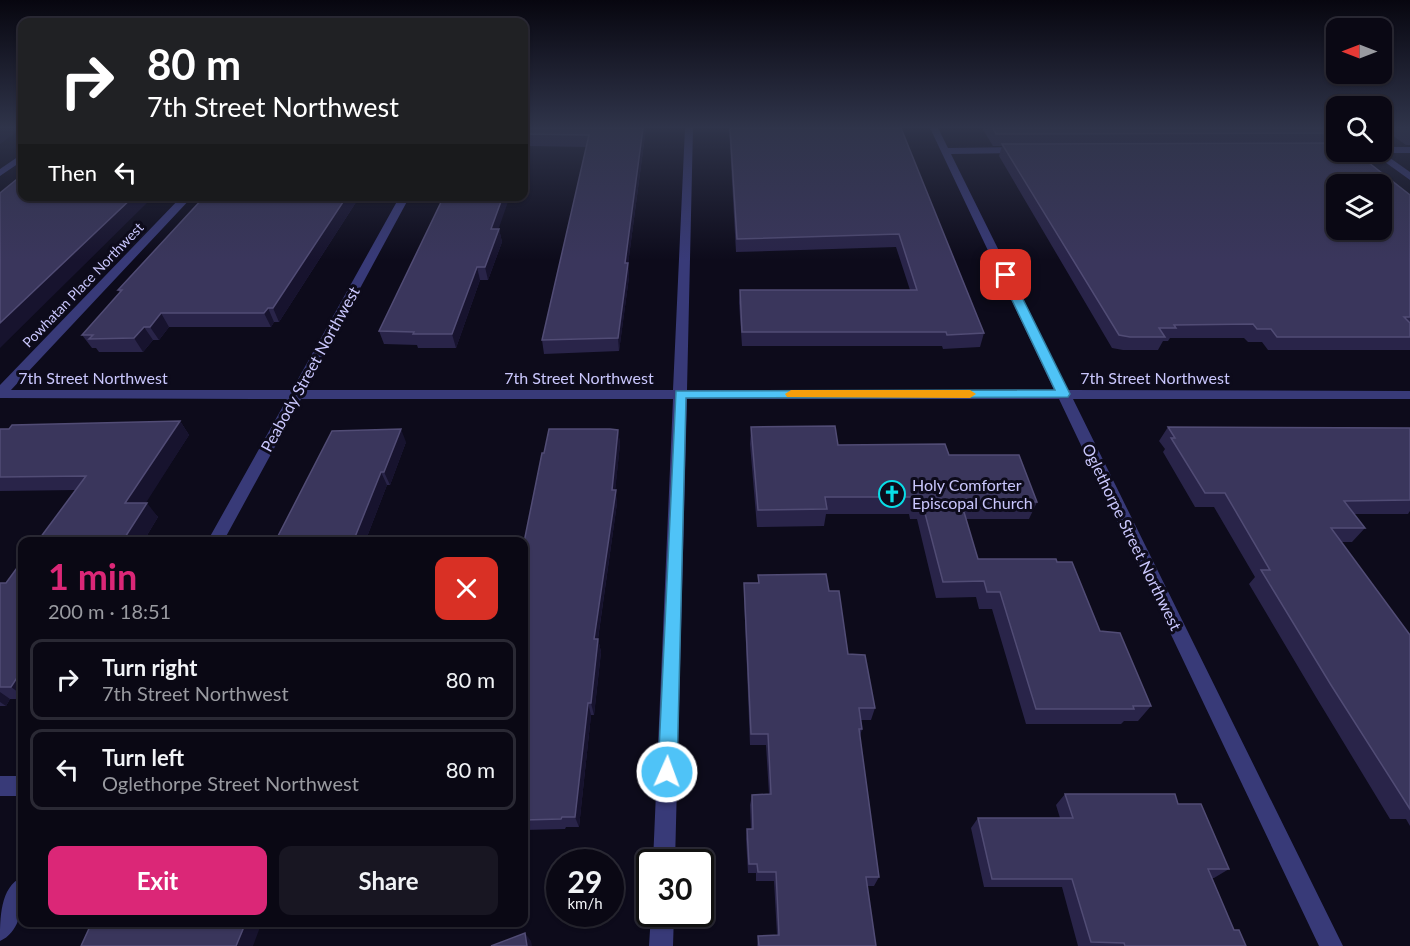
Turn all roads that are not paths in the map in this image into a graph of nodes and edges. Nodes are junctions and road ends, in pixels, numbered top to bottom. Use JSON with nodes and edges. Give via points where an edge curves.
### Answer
{"nodes":[{"id":1,"x":688,"y":172,"type":"edge"},
{"id":2,"x":956,"y":172,"type":"edge"},
{"id":3,"x":183,"y":201,"type":"edge"},
{"id":4,"x":402,"y":201,"type":"edge"},
{"id":5,"x":0,"y":393,"type":"edge"},
{"id":6,"x":296,"y":394,"type":"junction"},
{"id":7,"x":680,"y":394,"type":"junction"},
{"id":8,"x":1063,"y":394,"type":"junction"},
{"id":9,"x":1410,"y":395,"type":"edge"},
{"id":10,"x":217,"y":537,"type":"edge"},
{"id":11,"x":0,"y":786,"type":"edge"},
{"id":12,"x":18,"y":786,"type":"edge"},
{"id":13,"x":664,"y":849,"type":"edge"},
{"id":14,"x":18,"y":895,"type":"edge"},
{"id":15,"x":663,"y":927,"type":"edge"},
{"id":16,"x":0,"y":929,"type":"edge"},
{"id":17,"x":662,"y":946,"type":"edge"},
{"id":18,"x":1331,"y":946,"type":"edge"}],
"edges":[{"from":1,"to":7,"type":"street"},
{"from":2,"to":8,"type":"street","name":"Oglethorpe Street Northwest"},
{"from":3,"to":5,"type":"street","name":"Powhatan Place Northwest"},
{"from":4,"to":6,"type":"street","name":"Peabody Street Northwest"},
{"from":5,"to":6,"type":"street","name":"7th Street Northwest"},
{"from":6,"to":7,"type":"street","name":"7th Street Northwest"},
{"from":6,"to":10,"type":"street","name":"Peabody Street Northwest"},
{"from":7,"to":8,"type":"street","name":"7th Street Northwest"},
{"from":7,"to":13,"type":"street"},
{"from":8,"to":9,"type":"street","name":"7th Street Northwest"},
{"from":8,"to":18,"type":"street","name":"Oglethorpe Street Northwest"},
{"from":11,"to":12,"type":"street"},
{"from":14,"to":16,"type":"street"},
{"from":15,"to":17,"type":"street"}]}
